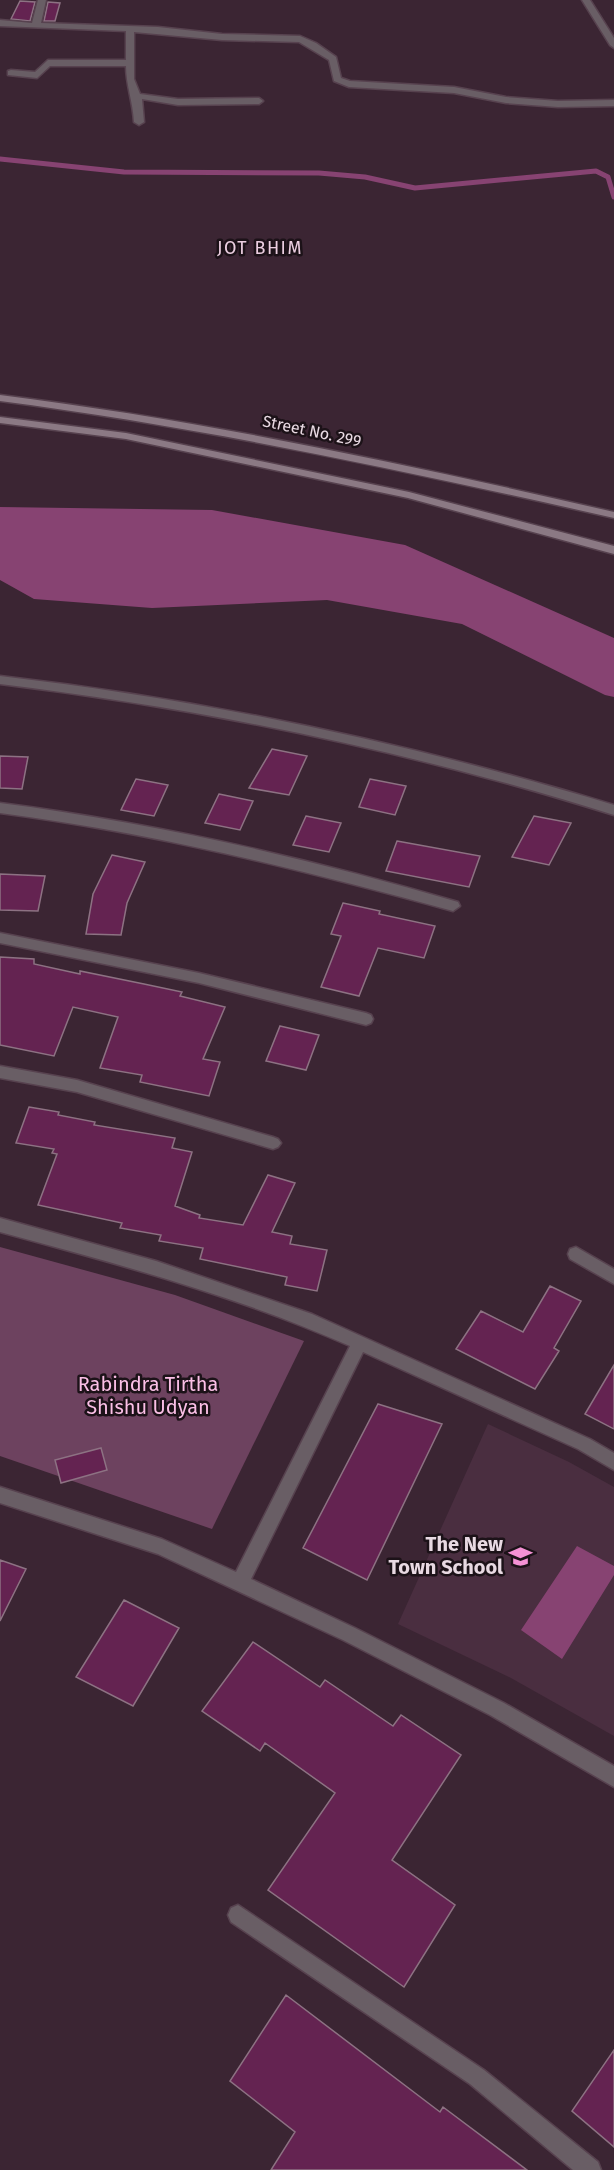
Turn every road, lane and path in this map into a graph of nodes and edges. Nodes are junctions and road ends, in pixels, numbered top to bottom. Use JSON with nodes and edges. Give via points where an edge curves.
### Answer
{"nodes":[{"id":1,"x":42,"y":0,"type":"edge"},
{"id":2,"x":586,"y":0,"type":"edge"},
{"id":3,"x":0,"y":23,"type":"edge"},
{"id":4,"x":36,"y":26,"type":"junction"},
{"id":5,"x":130,"y":29,"type":"junction"},
{"id":6,"x":614,"y":45,"type":"edge"},
{"id":7,"x":130,"y":63,"type":"junction"},
{"id":8,"x":11,"y":74,"type":"dead end"},
{"id":9,"x":137,"y":96,"type":"junction"},
{"id":10,"x":259,"y":101,"type":"dead end"},
{"id":11,"x":614,"y":103,"type":"edge"},
{"id":12,"x":139,"y":122,"type":"dead end"},
{"id":13,"x":0,"y":398,"type":"edge"},
{"id":14,"x":0,"y":420,"type":"edge"},
{"id":15,"x":614,"y":515,"type":"edge"},
{"id":16,"x":614,"y":550,"type":"edge"},
{"id":17,"x":0,"y":680,"type":"edge"},
{"id":18,"x":0,"y":808,"type":"edge"},
{"id":19,"x":614,"y":810,"type":"edge"},
{"id":20,"x":453,"y":906,"type":"dead end"},
{"id":21,"x":0,"y":938,"type":"edge"},
{"id":22,"x":366,"y":1019,"type":"dead end"},
{"id":23,"x":0,"y":1072,"type":"edge"},
{"id":24,"x":273,"y":1143,"type":"dead end"},
{"id":25,"x":0,"y":1225,"type":"edge"},
{"id":26,"x":576,"y":1254,"type":"dead end"},
{"id":27,"x":614,"y":1277,"type":"edge"},
{"id":28,"x":360,"y":1342,"type":"junction"},
{"id":29,"x":614,"y":1462,"type":"edge"},
{"id":30,"x":0,"y":1495,"type":"edge"},
{"id":31,"x":240,"y":1583,"type":"junction"},
{"id":32,"x":614,"y":1777,"type":"edge"},
{"id":33,"x":238,"y":1915,"type":"dead end"},
{"id":34,"x":590,"y":2170,"type":"edge"}],
"edges":[{"from":1,"to":4,"type":"street"},
{"from":2,"to":6,"type":"street"},
{"from":3,"to":4,"type":"street"},
{"from":4,"to":5,"type":"street"},
{"from":5,"to":7,"type":"street"},
{"from":5,"to":11,"type":"street","via":[[300,39],[333,59],[337,79],[349,84],[454,90],[527,102]]},
{"from":7,"to":8,"type":"street","via":[[48,63],[37,75]]},
{"from":7,"to":9,"type":"street","via":[[130,79]]},
{"from":9,"to":10,"type":"street","via":[[178,102]]},
{"from":9,"to":12,"type":"street"},
{"from":13,"to":15,"type":"street","name":"Street No. 299","via":[[256,436]]},
{"from":14,"to":16,"type":"street","via":[[126,436],[409,495]]},
{"from":17,"to":19,"type":"street","via":[[186,707],[382,746]]},
{"from":18,"to":20,"type":"street","via":[[148,832],[302,865]]},
{"from":21,"to":22,"type":"street","via":[[199,978]]},
{"from":23,"to":24,"type":"street","via":[[77,1086]]},
{"from":25,"to":28,"type":"street","via":[[156,1268],[306,1319]]},
{"from":26,"to":27,"type":"street"},
{"from":28,"to":29,"type":"street","via":[[584,1444]]},
{"from":28,"to":31,"type":"street"},
{"from":30,"to":31,"type":"street","via":[[162,1547]]},
{"from":31,"to":32,"type":"street","via":[[497,1709]]},
{"from":33,"to":34,"type":"street","via":[[477,2077]]}]}
